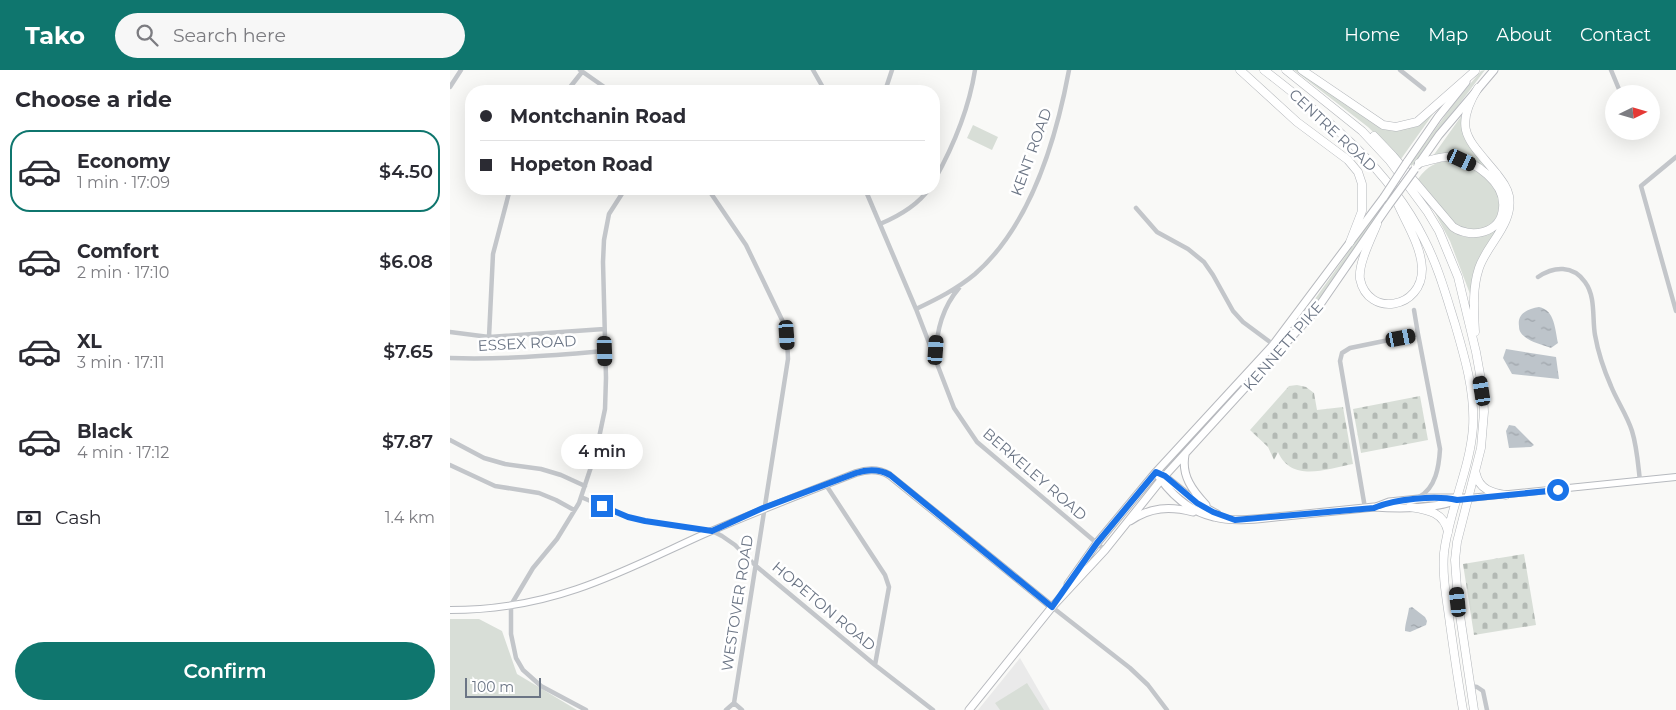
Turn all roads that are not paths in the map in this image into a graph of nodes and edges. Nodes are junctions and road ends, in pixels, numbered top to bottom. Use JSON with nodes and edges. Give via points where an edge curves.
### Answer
{"nodes":[{"id":1,"x":461,"y":70,"type":"edge"},
{"id":2,"x":814,"y":70,"type":"edge"},
{"id":3,"x":892,"y":70,"type":"edge"},
{"id":4,"x":975,"y":70,"type":"edge"},
{"id":5,"x":1068,"y":70,"type":"edge"},
{"id":6,"x":1240,"y":70,"type":"edge"},
{"id":7,"x":1264,"y":70,"type":"edge"},
{"id":8,"x":1286,"y":70,"type":"edge"},
{"id":9,"x":1302,"y":70,"type":"edge"},
{"id":10,"x":1400,"y":70,"type":"edge"},
{"id":11,"x":1476,"y":70,"type":"edge"},
{"id":12,"x":1494,"y":70,"type":"edge"},
{"id":13,"x":1611,"y":70,"type":"edge"},
{"id":14,"x":581,"y":71,"type":"edge"},
{"id":15,"x":571,"y":85,"type":"edge"},
{"id":16,"x":601,"y":85,"type":"edge"},
{"id":17,"x":822,"y":85,"type":"edge"},
{"id":18,"x":888,"y":85,"type":"edge"},
{"id":19,"x":1617,"y":85,"type":"edge"},
{"id":20,"x":450,"y":87,"type":"edge"},
{"id":21,"x":1478,"y":88,"type":"junction"},
{"id":22,"x":1424,"y":89,"type":"dead end"},
{"id":23,"x":1322,"y":98,"type":"junction"},
{"id":24,"x":1676,"y":157,"type":"edge"},
{"id":25,"x":1417,"y":166,"type":"junction"},
{"id":26,"x":940,"y":168,"type":"edge"},
{"id":27,"x":1388,"y":183,"type":"junction"},
{"id":28,"x":508,"y":195,"type":"edge"},
{"id":29,"x":621,"y":195,"type":"edge"},
{"id":30,"x":712,"y":195,"type":"edge"},
{"id":31,"x":868,"y":195,"type":"edge"},
{"id":32,"x":925,"y":195,"type":"edge"},
{"id":33,"x":1136,"y":208,"type":"dead end"},
{"id":34,"x":880,"y":224,"type":"junction"},
{"id":35,"x":1377,"y":224,"type":"junction"},
{"id":36,"x":1350,"y":242,"type":"junction"},
{"id":37,"x":1538,"y":277,"type":"dead end"},
{"id":38,"x":965,"y":282,"type":"junction"},
{"id":39,"x":916,"y":309,"type":"junction"},
{"id":40,"x":1414,"y":310,"type":"dead end"},
{"id":41,"x":1676,"y":311,"type":"edge"},
{"id":42,"x":604,"y":329,"type":"junction"},
{"id":43,"x":450,"y":332,"type":"edge"},
{"id":44,"x":1418,"y":334,"type":"junction"},
{"id":45,"x":489,"y":337,"type":"junction"},
{"id":46,"x":1273,"y":344,"type":"junction"},
{"id":47,"x":1280,"y":350,"type":"junction"},
{"id":48,"x":605,"y":351,"type":"junction"},
{"id":49,"x":1476,"y":352,"type":"junction"},
{"id":50,"x":450,"y":358,"type":"edge"},
{"id":51,"x":936,"y":360,"type":"junction"},
{"id":52,"x":450,"y":440,"type":"edge"},
{"id":53,"x":1185,"y":455,"type":"junction"},
{"id":54,"x":450,"y":465,"type":"edge"},
{"id":55,"x":1156,"y":472,"type":"junction"},
{"id":56,"x":1476,"y":474,"type":"junction"},
{"id":57,"x":1676,"y":477,"type":"edge"},
{"id":58,"x":1163,"y":478,"type":"junction"},
{"id":59,"x":1640,"y":481,"type":"junction"},
{"id":60,"x":826,"y":485,"type":"junction"},
{"id":61,"x":585,"y":486,"type":"junction"},
{"id":62,"x":1506,"y":495,"type":"junction"},
{"id":63,"x":581,"y":497,"type":"junction"},
{"id":64,"x":1469,"y":498,"type":"junction"},
{"id":65,"x":1457,"y":500,"type":"junction"},
{"id":66,"x":1408,"y":504,"type":"junction"},
{"id":67,"x":763,"y":508,"type":"junction"},
{"id":68,"x":1365,"y":508,"type":"junction"},
{"id":69,"x":574,"y":510,"type":"junction"},
{"id":70,"x":1211,"y":514,"type":"junction"},
{"id":71,"x":1123,"y":525,"type":"junction"},
{"id":72,"x":712,"y":531,"type":"junction"},
{"id":73,"x":1448,"y":532,"type":"junction"},
{"id":74,"x":1097,"y":543,"type":"junction"},
{"id":75,"x":1105,"y":550,"type":"junction"},
{"id":76,"x":756,"y":566,"type":"junction"},
{"id":77,"x":511,"y":605,"type":"junction"},
{"id":78,"x":1052,"y":607,"type":"junction"},
{"id":79,"x":450,"y":610,"type":"edge"},
{"id":80,"x":1449,"y":618,"type":"junction"},
{"id":81,"x":875,"y":665,"type":"junction"},
{"id":82,"x":1470,"y":686,"type":"junction"},
{"id":83,"x":734,"y":703,"type":"junction"},
{"id":84,"x":586,"y":710,"type":"edge"},
{"id":85,"x":727,"y":710,"type":"edge"},
{"id":86,"x":742,"y":710,"type":"edge"},
{"id":87,"x":933,"y":710,"type":"edge"},
{"id":88,"x":969,"y":710,"type":"edge"},
{"id":89,"x":1167,"y":710,"type":"edge"},
{"id":90,"x":1463,"y":710,"type":"edge"},
{"id":91,"x":1474,"y":710,"type":"edge"},
{"id":92,"x":1487,"y":710,"type":"edge"}],
"edges":[{"from":1,"to":20,"type":"street"},
{"from":2,"to":17,"type":"street"},
{"from":3,"to":18,"type":"street"},
{"from":4,"to":26,"type":"street","via":[[972,90]]},
{"from":5,"to":38,"type":"street","name":"KENT ROAD","via":[[1055,133],[1025,206],[993,255]]},
{"from":6,"to":36,"type":"highway","via":[[1297,122],[1348,160],[1358,172],[1362,184],[1362,211]]},
{"from":7,"to":27,"type":"highway","name":"CENTRE ROAD","via":[[1330,123]]},
{"from":8,"to":23,"type":"highway","name":"CENTRE ROAD"},
{"from":9,"to":11,"type":"highway","via":[[1383,125],[1396,127],[1417,122]]},
{"from":10,"to":22,"type":"street"},
{"from":11,"to":36,"type":"main road","name":"KENNETT PIKE","bridge":true,"via":[[1438,117]]},
{"from":12,"to":21,"type":"main road","name":"KENNETT PIKE"},
{"from":13,"to":19,"type":"street"},
{"from":14,"to":15,"type":"street"},
{"from":14,"to":16,"type":"street"},
{"from":21,"to":25,"type":"main road","name":"KENNETT PIKE","via":[[1438,135]]},
{"from":21,"to":49,"type":"highway","via":[[1465,113],[1467,135],[1506,185],[1510,208],[1479,269],[1474,293]]},
{"from":23,"to":25,"type":"highway","via":[[1341,109],[1380,142],[1452,226],[1461,232],[1476,234],[1494,226],[1504,210],[1501,193],[1477,167],[1452,157]]},
{"from":23,"to":49,"type":"highway","name":"CENTRE ROAD","via":[[1375,144],[1427,211],[1458,277]]},
{"from":24,"to":41,"type":"street","via":[[1641,186]]},
{"from":25,"to":35,"type":"main road","name":"KENNETT PIKE","bridge":true},
{"from":27,"to":35,"type":"highway","via":[[1420,254],[1422,267],[1418,289],[1404,302],[1395,305],[1374,300],[1360,279]]},
{"from":27,"to":65,"type":"highway","name":"CENTRE ROAD","via":[[1415,221],[1439,272],[1470,380],[1471,446]]},
{"from":28,"to":45,"type":"street","via":[[493,254]]},
{"from":29,"to":42,"type":"street","via":[[609,214],[604,240]]},
{"from":30,"to":67,"type":"street","name":"WESTOVER ROAD","via":[[746,245],[787,335],[784,388]]},
{"from":31,"to":34,"type":"street","name":"BERKELEY ROAD"},
{"from":32,"to":34,"type":"street","via":[[901,214]]},
{"from":33,"to":46,"type":"street","via":[[1157,232],[1204,262],[1233,311]]},
{"from":34,"to":39,"type":"street","name":"BERKELEY ROAD"},
{"from":35,"to":47,"type":"main road","name":"KENNETT PIKE","via":[[1317,308]]},
{"from":36,"to":46,"type":"main road","name":"KENNETT PIKE"},
{"from":37,"to":59,"type":"street","via":[[1554,268],[1564,269],[1581,278],[1588,287],[1594,334],[1610,386],[1632,430]]},
{"from":38,"to":39,"type":"street","name":"KENT ROAD"},
{"from":38,"to":51,"type":"street","name":"KENT ROAD","via":[[945,308],[937,338]]},
{"from":39,"to":51,"type":"street","name":"BERKELEY ROAD"},
{"from":40,"to":44,"type":"street"},
{"from":42,"to":45,"type":"street","name":"ESSEX ROAD"},
{"from":42,"to":48,"type":"street"},
{"from":43,"to":45,"type":"street","name":"ESSEX ROAD"},
{"from":44,"to":66,"type":"street","via":[[1439,446],[1439,465],[1430,487]]},
{"from":44,"to":68,"type":"street","via":[[1350,348],[1342,353],[1340,360]]},
{"from":46,"to":47,"type":"street"},
{"from":46,"to":55,"type":"main road","name":"KENNETT PIKE"},
{"from":47,"to":53,"type":"main road","name":"KENNETT PIKE"},
{"from":48,"to":50,"type":"street","name":"ESSEX ROAD"},
{"from":48,"to":61,"type":"street","via":[[604,409],[596,452]]},
{"from":49,"to":56,"type":"highway","name":"CENTRE ROAD","via":[[1483,402],[1483,439]]},
{"from":51,"to":74,"type":"street","name":"BERKELEY ROAD","via":[[954,408],[977,442]]},
{"from":52,"to":61,"type":"street","via":[[484,458],[541,469]]},
{"from":53,"to":58,"type":"main road","name":"KENNETT PIKE"},
{"from":53,"to":70,"type":"main road","via":[[1184,469],[1190,486]]},
{"from":54,"to":69,"type":"street","via":[[495,486],[539,493]]},
{"from":55,"to":58,"type":"main road"},
{"from":55,"to":74,"type":"main road","name":"KENNETT PIKE"},
{"from":56,"to":62,"type":"highway","via":[[1484,488]]},
{"from":56,"to":64,"type":"highway","name":"CENTRE ROAD"},
{"from":57,"to":59,"type":"main road"},
{"from":58,"to":70,"type":"main road","via":[[1182,501]]},
{"from":58,"to":71,"type":"main road","name":"KENNETT PIKE"},
{"from":59,"to":62,"type":"main road"},
{"from":60,"to":67,"type":"main road"},
{"from":60,"to":78,"type":"main road","via":[[864,471],[887,473]]},
{"from":60,"to":81,"type":"street","via":[[885,575],[889,587]]},
{"from":61,"to":63,"type":"street"},
{"from":62,"to":64,"type":"main road"},
{"from":63,"to":69,"type":"street"},
{"from":63,"to":72,"type":"street","name":"HOPETON ROAD","via":[[628,517]]},
{"from":64,"to":65,"type":"main road"},
{"from":64,"to":82,"type":"highway","name":"CENTRE ROAD","via":[[1457,542],[1455,573]]},
{"from":65,"to":66,"type":"main road","via":[[1444,504]]},
{"from":65,"to":73,"type":"highway","name":"CENTRE ROAD"},
{"from":66,"to":68,"type":"main road","via":[[1393,509]]},
{"from":66,"to":73,"type":"highway","via":[[1437,513]]},
{"from":67,"to":72,"type":"main road"},
{"from":67,"to":76,"type":"street","name":"WESTOVER ROAD"},
{"from":68,"to":70,"type":"main road","via":[[1235,520]]},
{"from":69,"to":77,"type":"street"},
{"from":70,"to":71,"type":"main road","via":[[1160,508]]},
{"from":71,"to":75,"type":"main road","name":"KENNETT PIKE"},
{"from":72,"to":76,"type":"street","name":"HOPETON ROAD","via":[[735,545]]},
{"from":72,"to":77,"type":"main road","via":[[588,585]]},
{"from":73,"to":80,"type":"highway","name":"CENTRE ROAD","via":[[1444,571]]},
{"from":74,"to":75,"type":"street","name":"BERKELEY ROAD"},
{"from":74,"to":78,"type":"main road","name":"KENNETT PIKE"},
{"from":75,"to":78,"type":"main road","name":"KENNETT PIKE"},
{"from":76,"to":81,"type":"street","name":"HOPETON ROAD"},
{"from":76,"to":83,"type":"street","name":"WESTOVER ROAD"},
{"from":77,"to":79,"type":"main road"},
{"from":77,"to":84,"type":"street","via":[[511,634],[516,658],[523,670],[541,686]]},
{"from":78,"to":88,"type":"main road","name":"KENNETT PIKE"},
{"from":78,"to":89,"type":"street","via":[[1130,668]]},
{"from":80,"to":82,"type":"highway","via":[[1462,678]]},
{"from":80,"to":90,"type":"highway"},
{"from":81,"to":87,"type":"street","name":"HOPETON ROAD"},
{"from":82,"to":91,"type":"highway"},
{"from":82,"to":92,"type":"street","via":[[1483,691]]},
{"from":83,"to":85,"type":"street"},
{"from":83,"to":86,"type":"street"}]}
